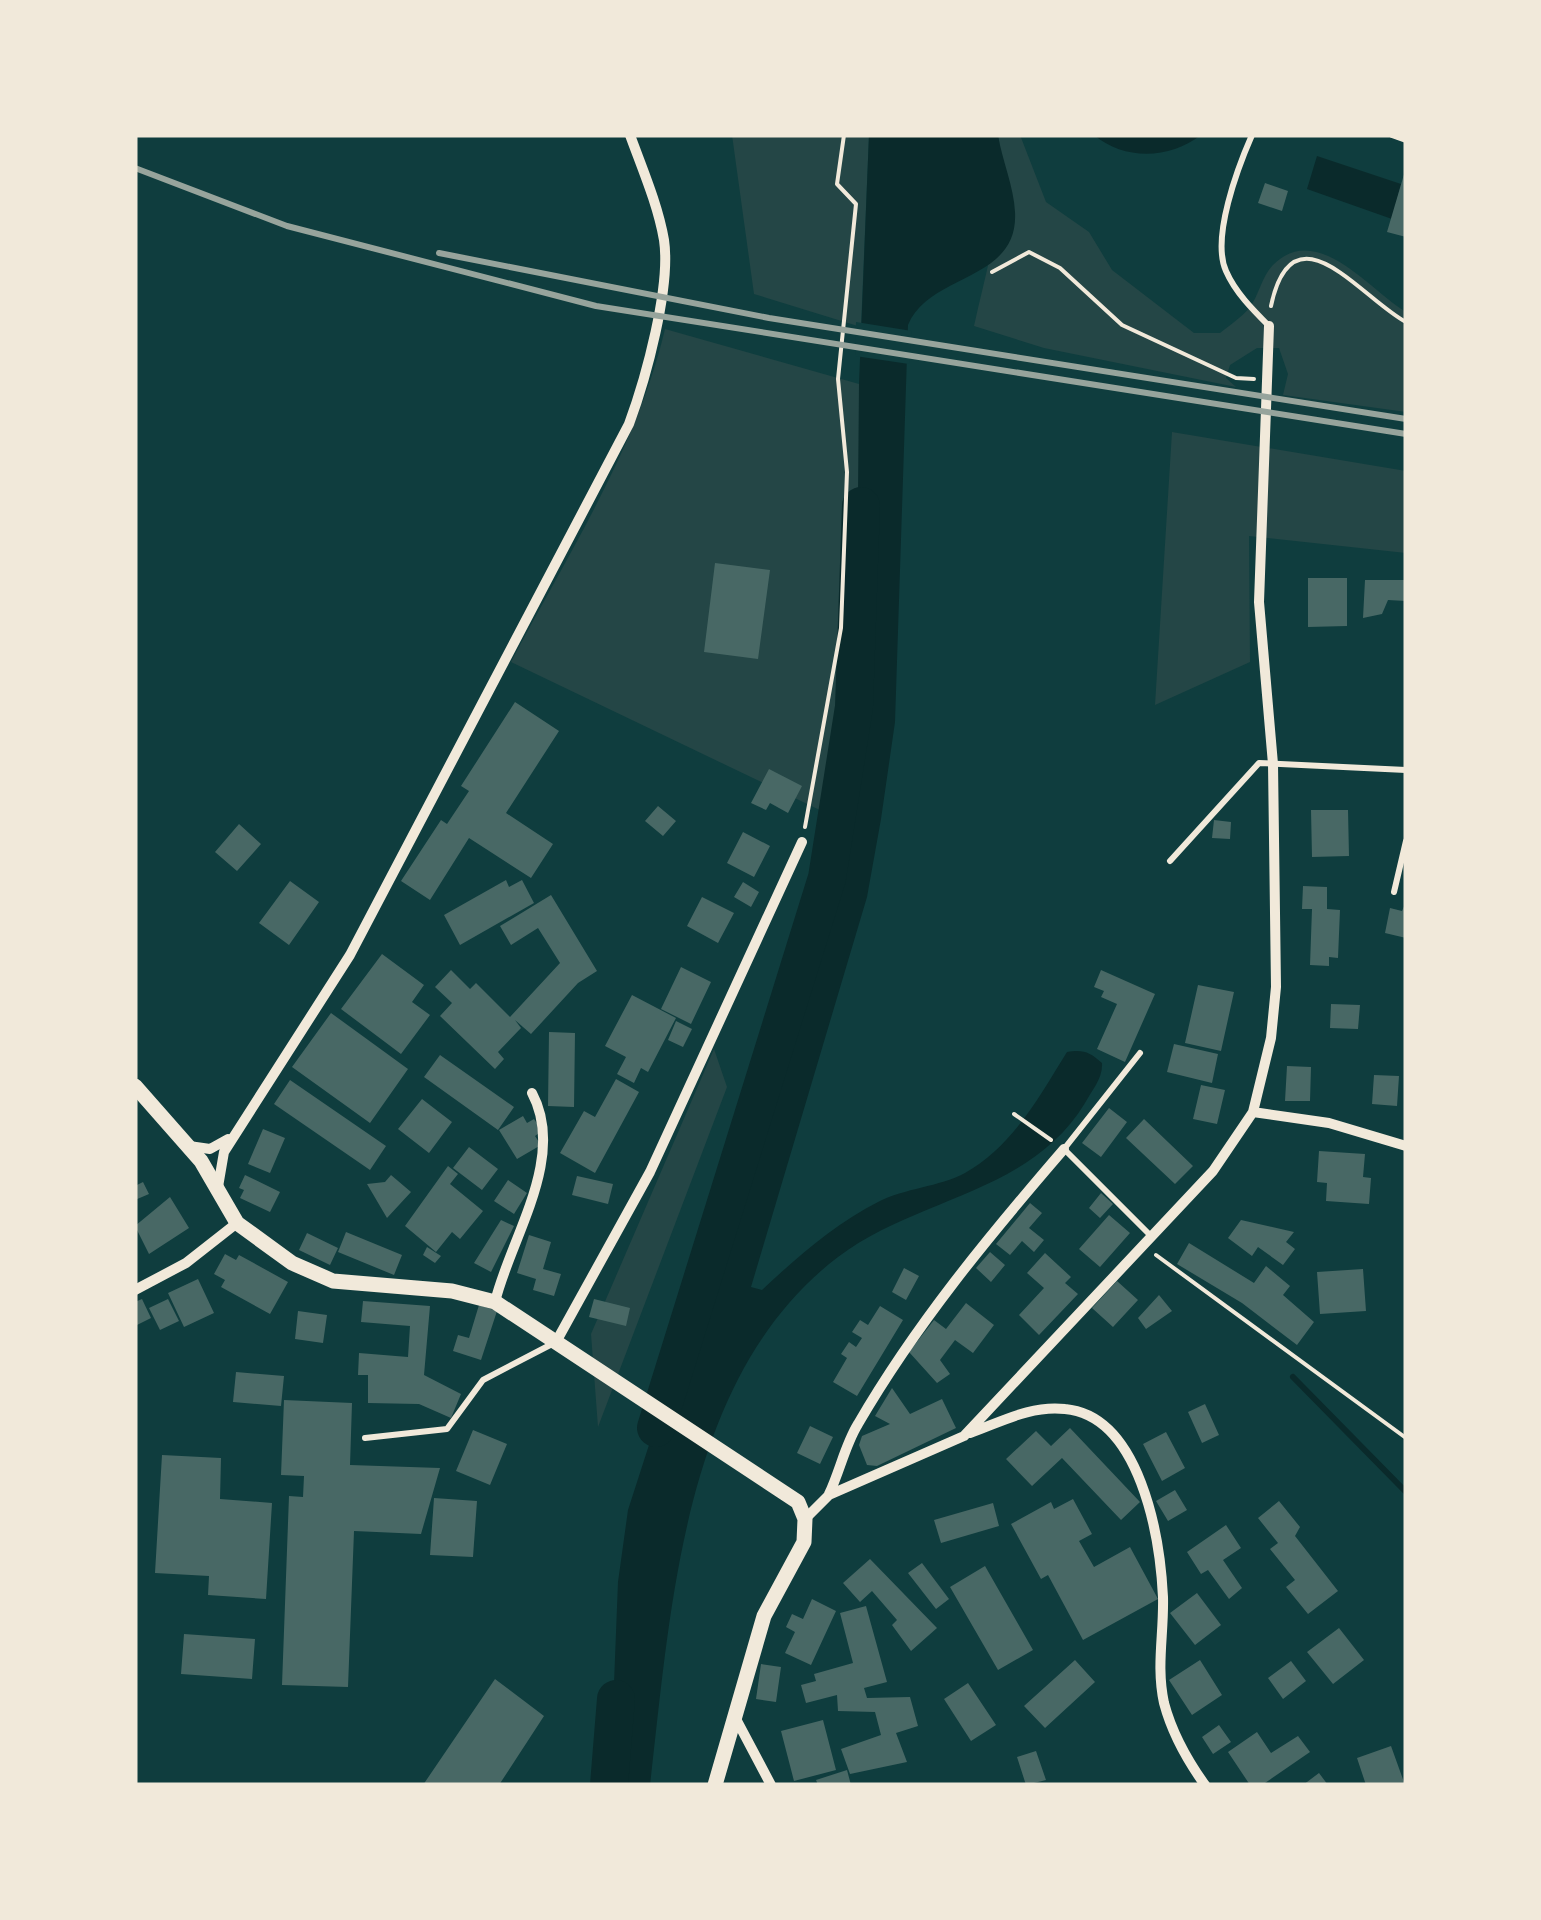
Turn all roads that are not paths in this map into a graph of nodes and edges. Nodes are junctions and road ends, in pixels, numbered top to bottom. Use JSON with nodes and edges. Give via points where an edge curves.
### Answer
{"nodes":[{"id":1,"x":630,"y":135,"type":"edge"},
{"id":2,"x":1252,"y":135,"type":"edge"},
{"id":3,"x":1392,"y":135,"type":"edge"},
{"id":4,"x":1406,"y":140,"type":"edge"},
{"id":5,"x":1269,"y":326,"type":"joint"},
{"id":6,"x":1272,"y":764,"type":"junction"},
{"id":7,"x":1406,"y":770,"type":"edge"},
{"id":8,"x":1406,"y":841,"type":"edge"},
{"id":9,"x":802,"y":842,"type":"road end"},
{"id":10,"x":1170,"y":862,"type":"dead end"},
{"id":11,"x":1394,"y":892,"type":"dead end"},
{"id":12,"x":1140,"y":1053,"type":"dead end"},
{"id":13,"x":135,"y":1086,"type":"edge"},
{"id":14,"x":532,"y":1093,"type":"dead end"},
{"id":15,"x":1253,"y":1112,"type":"junction"},
{"id":16,"x":237,"y":1132,"type":"junction"},
{"id":17,"x":187,"y":1146,"type":"junction"},
{"id":18,"x":1060,"y":1146,"type":"junction"},
{"id":19,"x":1406,"y":1146,"type":"edge"},
{"id":20,"x":222,"y":1202,"type":"junction"},
{"id":21,"x":237,"y":1223,"type":"junction"},
{"id":22,"x":1149,"y":1242,"type":"junction"},
{"id":23,"x":135,"y":1290,"type":"edge"},
{"id":24,"x":495,"y":1302,"type":"junction"},
{"id":25,"x":556,"y":1342,"type":"junction"},
{"id":26,"x":964,"y":1436,"type":"junction"},
{"id":27,"x":365,"y":1438,"type":"dead end"},
{"id":28,"x":829,"y":1495,"type":"junction"},
{"id":29,"x":805,"y":1519,"type":"junction"},
{"id":30,"x":736,"y":1716,"type":"junction"},
{"id":31,"x":716,"y":1785,"type":"edge"},
{"id":32,"x":771,"y":1785,"type":"edge"},
{"id":33,"x":1205,"y":1785,"type":"edge"}],
"edges":[{"from":1,"to":16,"type":"street","via":[[665,260],[648,371],[630,424],[350,955]]},
{"from":2,"to":5,"type":"lane","via":[[1223,229],[1224,268]]},
{"from":3,"to":4,"type":"lane"},
{"from":5,"to":6,"type":"street","via":[[1258,602]]},
{"from":6,"to":7,"type":"lane"},
{"from":6,"to":10,"type":"lane","via":[[1259,763]]},
{"from":6,"to":15,"type":"street","via":[[1276,988]]},
{"from":8,"to":11,"type":"lane"},
{"from":9,"to":25,"type":"street","via":[[650,1172]]},
{"from":12,"to":18,"type":"lane"},
{"from":13,"to":17,"type":"street"},
{"from":14,"to":24,"type":"street","via":[[543,1123],[538,1170]]},
{"from":15,"to":19,"type":"street","via":[[1330,1122]]},
{"from":15,"to":22,"type":"street","via":[[1213,1172]]},
{"from":16,"to":17,"type":"street","via":[[210,1149]]},
{"from":16,"to":20,"type":"street","via":[[218,1172]]},
{"from":17,"to":20,"type":"street"},
{"from":18,"to":22,"type":"lane"},
{"from":18,"to":28,"type":"street","via":[[917,1330],[856,1426]]},
{"from":20,"to":21,"type":"street"},
{"from":21,"to":23,"type":"street","via":[[186,1263]]},
{"from":21,"to":24,"type":"street","via":[[292,1263],[332,1281]]},
{"from":22,"to":26,"type":"street"},
{"from":24,"to":25,"type":"street"},
{"from":25,"to":27,"type":"lane","via":[[483,1380],[447,1430]]},
{"from":25,"to":29,"type":"street","via":[[771,1481],[798,1502]]},
{"from":26,"to":28,"type":"street"},
{"from":26,"to":33,"type":"street","via":[[1031,1410],[1079,1412],[1093,1415],[1140,1471],[1163,1599],[1157,1654],[1164,1705],[1184,1757]]},
{"from":28,"to":29,"type":"street"},
{"from":29,"to":30,"type":"street","via":[[800,1553],[764,1616]]},
{"from":30,"to":31,"type":"street"},
{"from":30,"to":32,"type":"street"}]}
